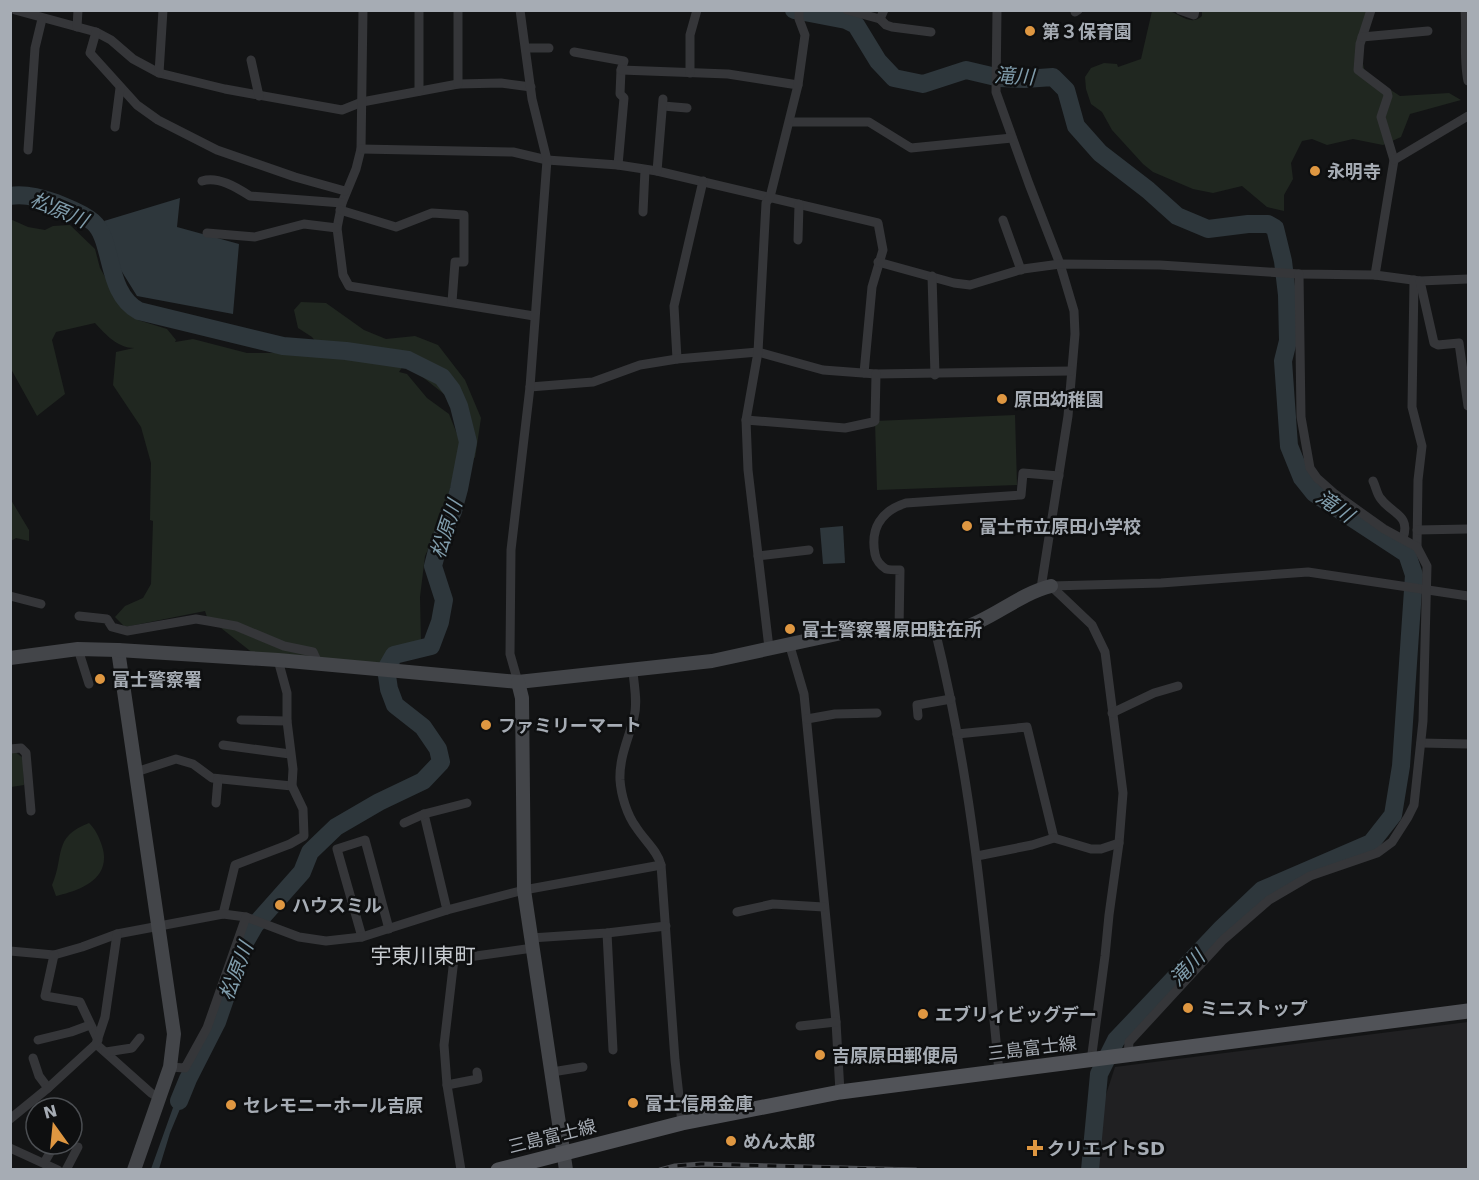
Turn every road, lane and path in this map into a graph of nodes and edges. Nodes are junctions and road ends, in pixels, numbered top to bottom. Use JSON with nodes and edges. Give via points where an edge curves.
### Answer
{"nodes":[{"id":1,"x":14,"y":10,"type":"edge"},
{"id":2,"x":78,"y":10,"type":"edge"},
{"id":3,"x":163,"y":10,"type":"edge"},
{"id":4,"x":363,"y":10,"type":"edge"},
{"id":5,"x":419,"y":10,"type":"edge"},
{"id":6,"x":458,"y":10,"type":"edge"},
{"id":7,"x":520,"y":10,"type":"edge"},
{"id":8,"x":697,"y":10,"type":"edge"},
{"id":9,"x":847,"y":10,"type":"edge"},
{"id":10,"x":997,"y":10,"type":"edge"},
{"id":11,"x":1180,"y":10,"type":"edge"},
{"id":12,"x":1196,"y":10,"type":"edge"},
{"id":13,"x":1371,"y":10,"type":"edge"},
{"id":14,"x":1465,"y":10,"type":"edge"},
{"id":15,"x":10,"y":14,"type":"edge"},
{"id":16,"x":799,"y":15,"type":"edge"},
{"id":17,"x":882,"y":15,"type":"edge"},
{"id":18,"x":42,"y":19,"type":"junction"},
{"id":19,"x":77,"y":27,"type":"junction"},
{"id":20,"x":1428,"y":31,"type":"dead end"},
{"id":21,"x":96,"y":32,"type":"junction"},
{"id":22,"x":931,"y":32,"type":"dead end"},
{"id":23,"x":1362,"y":38,"type":"junction"},
{"id":24,"x":526,"y":48,"type":"junction"},
{"id":25,"x":549,"y":48,"type":"dead end"},
{"id":26,"x":574,"y":52,"type":"dead end"},
{"id":27,"x":251,"y":60,"type":"dead end"},
{"id":28,"x":621,"y":70,"type":"junction"},
{"id":29,"x":159,"y":73,"type":"junction"},
{"id":30,"x":690,"y":73,"type":"junction"},
{"id":31,"x":1468,"y":81,"type":"edge"},
{"id":32,"x":458,"y":84,"type":"junction"},
{"id":33,"x":798,"y":85,"type":"junction"},
{"id":34,"x":531,"y":87,"type":"junction"},
{"id":35,"x":120,"y":88,"type":"junction"},
{"id":36,"x":419,"y":91,"type":"junction"},
{"id":37,"x":259,"y":96,"type":"junction"},
{"id":38,"x":362,"y":102,"type":"junction"},
{"id":39,"x":687,"y":108,"type":"dead end"},
{"id":40,"x":1468,"y":116,"type":"edge"},
{"id":41,"x":790,"y":122,"type":"junction"},
{"id":42,"x":115,"y":127,"type":"dead end"},
{"id":43,"x":1012,"y":138,"type":"junction"},
{"id":44,"x":361,"y":149,"type":"junction"},
{"id":45,"x":28,"y":150,"type":"dead end"},
{"id":46,"x":547,"y":160,"type":"junction"},
{"id":47,"x":1394,"y":160,"type":"junction"},
{"id":48,"x":618,"y":165,"type":"junction"},
{"id":49,"x":645,"y":170,"type":"junction"},
{"id":50,"x":657,"y":171,"type":"junction"},
{"id":51,"x":202,"y":181,"type":"dead end"},
{"id":52,"x":703,"y":181,"type":"junction"},
{"id":53,"x":345,"y":191,"type":"junction"},
{"id":54,"x":770,"y":197,"type":"junction"},
{"id":55,"x":799,"y":204,"type":"junction"},
{"id":56,"x":341,"y":207,"type":"junction"},
{"id":57,"x":642,"y":212,"type":"dead end"},
{"id":58,"x":1004,"y":220,"type":"dead end"},
{"id":59,"x":337,"y":228,"type":"junction"},
{"id":60,"x":207,"y":233,"type":"dead end"},
{"id":61,"x":798,"y":240,"type":"dead end"},
{"id":62,"x":878,"y":262,"type":"junction"},
{"id":63,"x":1060,"y":264,"type":"junction"},
{"id":64,"x":1021,"y":270,"type":"junction"},
{"id":65,"x":1299,"y":274,"type":"junction"},
{"id":66,"x":1375,"y":275,"type":"junction"},
{"id":67,"x":932,"y":276,"type":"junction"},
{"id":68,"x":1468,"y":279,"type":"edge"},
{"id":69,"x":1417,"y":281,"type":"junction"},
{"id":70,"x":452,"y":302,"type":"junction"},
{"id":71,"x":534,"y":316,"type":"junction"},
{"id":72,"x":758,"y":352,"type":"junction"},
{"id":73,"x":677,"y":359,"type":"junction"},
{"id":74,"x":1071,"y":371,"type":"junction"},
{"id":75,"x":864,"y":373,"type":"junction"},
{"id":76,"x":876,"y":374,"type":"junction"},
{"id":77,"x":935,"y":375,"type":"junction"},
{"id":78,"x":530,"y":387,"type":"junction"},
{"id":79,"x":1468,"y":406,"type":"edge"},
{"id":80,"x":746,"y":420,"type":"junction"},
{"id":81,"x":1059,"y":476,"type":"junction"},
{"id":82,"x":1373,"y":481,"type":"dead end"},
{"id":83,"x":1468,"y":529,"type":"edge"},
{"id":84,"x":1417,"y":530,"type":"junction"},
{"id":85,"x":1403,"y":538,"type":"junction"},
{"id":86,"x":1417,"y":547,"type":"junction"},
{"id":87,"x":809,"y":550,"type":"dead end"},
{"id":88,"x":758,"y":556,"type":"junction"},
{"id":89,"x":1046,"y":587,"type":"junction"},
{"id":90,"x":1426,"y":591,"type":"junction"},
{"id":91,"x":10,"y":596,"type":"edge"},
{"id":92,"x":1468,"y":596,"type":"edge"},
{"id":93,"x":41,"y":604,"type":"dead end"},
{"id":94,"x":79,"y":616,"type":"dead end"},
{"id":95,"x":899,"y":630,"type":"junction"},
{"id":96,"x":934,"y":630,"type":"junction"},
{"id":97,"x":789,"y":643,"type":"junction"},
{"id":98,"x":770,"y":648,"type":"junction"},
{"id":99,"x":78,"y":649,"type":"junction"},
{"id":100,"x":118,"y":650,"type":"junction"},
{"id":101,"x":10,"y":658,"type":"edge"},
{"id":102,"x":278,"y":660,"type":"junction"},
{"id":103,"x":319,"y":665,"type":"junction"},
{"id":104,"x":633,"y":671,"type":"junction"},
{"id":105,"x":518,"y":682,"type":"junction"},
{"id":106,"x":89,"y":684,"type":"dead end"},
{"id":107,"x":1179,"y":686,"type":"dead end"},
{"id":108,"x":951,"y":699,"type":"junction"},
{"id":109,"x":877,"y":713,"type":"dead end"},
{"id":110,"x":1112,"y":713,"type":"junction"},
{"id":111,"x":918,"y":717,"type":"dead end"},
{"id":112,"x":807,"y":719,"type":"junction"},
{"id":113,"x":241,"y":720,"type":"dead end"},
{"id":114,"x":287,"y":721,"type":"junction"},
{"id":115,"x":957,"y":734,"type":"junction"},
{"id":116,"x":1420,"y":743,"type":"junction"},
{"id":117,"x":1468,"y":744,"type":"edge"},
{"id":118,"x":223,"y":745,"type":"dead end"},
{"id":119,"x":10,"y":749,"type":"edge"},
{"id":120,"x":290,"y":754,"type":"junction"},
{"id":121,"x":136,"y":772,"type":"junction"},
{"id":122,"x":218,"y":779,"type":"junction"},
{"id":123,"x":292,"y":786,"type":"junction"},
{"id":124,"x":216,"y":803,"type":"dead end"},
{"id":125,"x":467,"y":803,"type":"dead end"},
{"id":126,"x":31,"y":812,"type":"dead end"},
{"id":127,"x":424,"y":814,"type":"junction"},
{"id":128,"x":405,"y":823,"type":"dead end"},
{"id":129,"x":1054,"y":838,"type":"junction"},
{"id":130,"x":1119,"y":843,"type":"junction"},
{"id":131,"x":977,"y":856,"type":"junction"},
{"id":132,"x":661,"y":865,"type":"junction"},
{"id":133,"x":524,"y":890,"type":"junction"},
{"id":134,"x":824,"y":907,"type":"junction"},
{"id":135,"x":447,"y":910,"type":"junction"},
{"id":136,"x":737,"y":912,"type":"dead end"},
{"id":137,"x":223,"y":914,"type":"junction"},
{"id":138,"x":248,"y":918,"type":"junction"},
{"id":139,"x":159,"y":925,"type":"junction"},
{"id":140,"x":666,"y":926,"type":"junction"},
{"id":141,"x":389,"y":929,"type":"junction"},
{"id":142,"x":607,"y":933,"type":"junction"},
{"id":143,"x":117,"y":934,"type":"junction"},
{"id":144,"x":362,"y":937,"type":"junction"},
{"id":145,"x":532,"y":943,"type":"junction"},
{"id":146,"x":10,"y":951,"type":"edge"},
{"id":147,"x":54,"y":955,"type":"junction"},
{"id":148,"x":1468,"y":1011,"type":"edge"},
{"id":149,"x":836,"y":1022,"type":"junction"},
{"id":150,"x":90,"y":1025,"type":"junction"},
{"id":151,"x":800,"y":1026,"type":"dead end"},
{"id":152,"x":140,"y":1038,"type":"dead end"},
{"id":153,"x":38,"y":1040,"type":"dead end"},
{"id":154,"x":97,"y":1042,"type":"junction"},
{"id":155,"x":613,"y":1050,"type":"dead end"},
{"id":156,"x":106,"y":1052,"type":"junction"},
{"id":157,"x":1121,"y":1057,"type":"junction"},
{"id":158,"x":33,"y":1058,"type":"dead end"},
{"id":159,"x":1094,"y":1060,"type":"junction"},
{"id":160,"x":170,"y":1067,"type":"junction"},
{"id":161,"x":583,"y":1067,"type":"dead end"},
{"id":162,"x":477,"y":1072,"type":"dead end"},
{"id":163,"x":552,"y":1072,"type":"junction"},
{"id":164,"x":999,"y":1072,"type":"junction"},
{"id":165,"x":447,"y":1085,"type":"junction"},
{"id":166,"x":48,"y":1088,"type":"junction"},
{"id":167,"x":840,"y":1092,"type":"junction"},
{"id":168,"x":159,"y":1098,"type":"junction"},
{"id":169,"x":10,"y":1119,"type":"edge"},
{"id":170,"x":682,"y":1123,"type":"junction"},
{"id":171,"x":10,"y":1148,"type":"edge"},
{"id":172,"x":564,"y":1154,"type":"junction"},
{"id":173,"x":48,"y":1156,"type":"edge"},
{"id":174,"x":73,"y":1156,"type":"edge"},
{"id":175,"x":44,"y":1163,"type":"junction"},
{"id":176,"x":131,"y":1169,"type":"edge"},
{"id":177,"x":58,"y":1170,"type":"edge"},
{"id":178,"x":66,"y":1170,"type":"edge"},
{"id":179,"x":461,"y":1170,"type":"edge"},
{"id":180,"x":498,"y":1170,"type":"edge"},
{"id":181,"x":566,"y":1170,"type":"edge"}],
"edges":[{"from":1,"to":15,"type":"street"},
{"from":1,"to":18,"type":"street"},
{"from":2,"to":19,"type":"street"},
{"from":3,"to":29,"type":"street"},
{"from":4,"to":38,"type":"street"},
{"from":5,"to":36,"type":"street"},
{"from":6,"to":32,"type":"street"},
{"from":7,"to":24,"type":"street"},
{"from":8,"to":30,"type":"street","via":[[690,35]]},
{"from":9,"to":17,"type":"street"},
{"from":10,"to":43,"type":"street","via":[[996,92]]},
{"from":11,"to":12,"type":"street","via":[[1194,15]]},
{"from":13,"to":23,"type":"street"},
{"from":14,"to":31,"type":"street","via":[[1464,63]]},
{"from":16,"to":33,"type":"street","via":[[805,35]]},
{"from":17,"to":22,"type":"street","via":[[886,25]]},
{"from":18,"to":19,"type":"street"},
{"from":18,"to":45,"type":"street","via":[[35,48]]},
{"from":19,"to":21,"type":"street"},
{"from":20,"to":23,"type":"street"},
{"from":21,"to":29,"type":"street"},
{"from":21,"to":35,"type":"street","via":[[90,53]]},
{"from":23,"to":47,"type":"street","via":[[1358,70],[1387,92],[1381,117]]},
{"from":24,"to":25,"type":"street"},
{"from":24,"to":34,"type":"street"},
{"from":26,"to":28,"type":"street","via":[[624,61]]},
{"from":27,"to":37,"type":"street"},
{"from":28,"to":30,"type":"street"},
{"from":28,"to":48,"type":"street","via":[[620,94],[624,98]]},
{"from":29,"to":37,"type":"street"},
{"from":30,"to":33,"type":"street","via":[[728,74]]},
{"from":32,"to":34,"type":"street"},
{"from":32,"to":36,"type":"street"},
{"from":33,"to":41,"type":"street"},
{"from":34,"to":46,"type":"street"},
{"from":35,"to":42,"type":"street"},
{"from":35,"to":53,"type":"street","via":[[158,120],[218,150]]},
{"from":36,"to":38,"type":"street"},
{"from":37,"to":38,"type":"street","via":[[342,110]]},
{"from":38,"to":44,"type":"street"},
{"from":39,"to":50,"type":"street","via":[[663,102]]},
{"from":40,"to":47,"type":"street"},
{"from":41,"to":43,"type":"street","via":[[869,122],[911,148]]},
{"from":41,"to":54,"type":"street"},
{"from":43,"to":63,"type":"street"},
{"from":44,"to":46,"type":"street","via":[[513,152]]},
{"from":44,"to":53,"type":"street"},
{"from":46,"to":48,"type":"street"},
{"from":46,"to":71,"type":"street"},
{"from":47,"to":66,"type":"street"},
{"from":48,"to":49,"type":"street"},
{"from":49,"to":50,"type":"street"},
{"from":49,"to":57,"type":"street"},
{"from":50,"to":52,"type":"street"},
{"from":51,"to":56,"type":"street","via":[[210,178],[250,196]]},
{"from":52,"to":54,"type":"street"},
{"from":52,"to":73,"type":"street","via":[[674,306]]},
{"from":53,"to":56,"type":"street"},
{"from":54,"to":55,"type":"street"},
{"from":54,"to":72,"type":"street","via":[[766,203]]},
{"from":55,"to":61,"type":"street"},
{"from":55,"to":62,"type":"street","via":[[878,223],[883,250]]},
{"from":56,"to":59,"type":"street"},
{"from":56,"to":70,"type":"street","via":[[400,230],[432,213],[464,215],[464,262],[455,262]]},
{"from":58,"to":64,"type":"street"},
{"from":59,"to":60,"type":"street","via":[[304,224],[255,237]]},
{"from":59,"to":70,"type":"street","via":[[343,275],[349,286]]},
{"from":62,"to":67,"type":"street"},
{"from":62,"to":75,"type":"street"},
{"from":63,"to":64,"type":"street"},
{"from":63,"to":65,"type":"street","via":[[1160,265]]},
{"from":63,"to":74,"type":"street","via":[[1074,310]]},
{"from":64,"to":67,"type":"street","via":[[970,285]]},
{"from":65,"to":66,"type":"street"},
{"from":65,"to":85,"type":"street","via":[[1301,417],[1310,468],[1335,494]]},
{"from":66,"to":69,"type":"street"},
{"from":67,"to":77,"type":"street"},
{"from":68,"to":69,"type":"street"},
{"from":69,"to":79,"type":"street","via":[[1434,343],[1459,343]]},
{"from":69,"to":84,"type":"street","via":[[1412,407],[1422,446]]},
{"from":70,"to":71,"type":"street"},
{"from":71,"to":78,"type":"street"},
{"from":72,"to":73,"type":"street"},
{"from":72,"to":75,"type":"street","via":[[824,370]]},
{"from":72,"to":80,"type":"street"},
{"from":73,"to":78,"type":"street","via":[[640,365],[593,382]]},
{"from":74,"to":77,"type":"street"},
{"from":74,"to":81,"type":"street"},
{"from":75,"to":76,"type":"street"},
{"from":76,"to":77,"type":"street"},
{"from":76,"to":80,"type":"street","via":[[873,422],[844,428]]},
{"from":78,"to":105,"type":"street","via":[[511,550],[510,654]]},
{"from":80,"to":88,"type":"street"},
{"from":81,"to":89,"type":"street"},
{"from":81,"to":95,"type":"street","via":[[1023,473],[1021,495],[906,503],[891,510],[874,530],[874,547],[876,560],[887,569],[900,570]]},
{"from":82,"to":85,"type":"street","via":[[1380,498],[1402,516]]},
{"from":83,"to":84,"type":"street"},
{"from":84,"to":86,"type":"street"},
{"from":85,"to":86,"type":"street"},
{"from":86,"to":90,"type":"street","via":[[1427,566]]},
{"from":87,"to":88,"type":"street"},
{"from":88,"to":98,"type":"street"},
{"from":89,"to":90,"type":"street","via":[[1161,584],[1308,572]]},
{"from":89,"to":96,"type":"street","via":[[978,623]]},
{"from":89,"to":110,"type":"street","via":[[1092,625],[1105,651]]},
{"from":90,"to":92,"type":"street"},
{"from":90,"to":116,"type":"street"},
{"from":91,"to":93,"type":"street"},
{"from":94,"to":103,"type":"street","via":[[107,619],[112,627],[127,631],[196,619],[236,626],[284,646],[313,652]]},
{"from":95,"to":96,"type":"street"},
{"from":95,"to":97,"type":"street","via":[[851,631]]},
{"from":96,"to":108,"type":"street"},
{"from":97,"to":98,"type":"street"},
{"from":97,"to":112,"type":"street"},
{"from":98,"to":104,"type":"street","via":[[712,661]]},
{"from":99,"to":100,"type":"street"},
{"from":99,"to":101,"type":"street"},
{"from":99,"to":106,"type":"street"},
{"from":100,"to":102,"type":"street"},
{"from":100,"to":121,"type":"street"},
{"from":102,"to":103,"type":"street"},
{"from":102,"to":114,"type":"street","via":[[287,693]]},
{"from":103,"to":105,"type":"street"},
{"from":104,"to":105,"type":"street"},
{"from":104,"to":132,"type":"street","via":[[636,702],[620,779],[634,825]]},
{"from":105,"to":133,"type":"street","via":[[522,698]]},
{"from":107,"to":110,"type":"street"},
{"from":108,"to":111,"type":"street","via":[[917,705]]},
{"from":108,"to":115,"type":"street"},
{"from":109,"to":112,"type":"street"},
{"from":110,"to":130,"type":"street","via":[[1123,793]]},
{"from":112,"to":134,"type":"street"},
{"from":113,"to":114,"type":"street"},
{"from":114,"to":120,"type":"street"},
{"from":115,"to":129,"type":"street","via":[[1027,727]]},
{"from":115,"to":131,"type":"street"},
{"from":116,"to":117,"type":"street"},
{"from":116,"to":157,"type":"street","via":[[1414,805],[1392,842],[1377,853],[1310,876],[1269,900],[1223,940],[1129,1042]]},
{"from":118,"to":120,"type":"street"},
{"from":119,"to":126,"type":"street","via":[[21,748],[26,753]]},
{"from":120,"to":123,"type":"street"},
{"from":121,"to":122,"type":"street","via":[[176,759],[194,764]]},
{"from":121,"to":139,"type":"street"},
{"from":122,"to":123,"type":"street"},
{"from":122,"to":124,"type":"street"},
{"from":123,"to":137,"type":"street","via":[[303,809],[304,836],[235,865]]},
{"from":125,"to":127,"type":"street"},
{"from":127,"to":128,"type":"street"},
{"from":127,"to":135,"type":"street"},
{"from":129,"to":130,"type":"street","via":[[1091,849]]},
{"from":129,"to":131,"type":"street"},
{"from":130,"to":159,"type":"street"},
{"from":131,"to":164,"type":"street"},
{"from":132,"to":133,"type":"street"},
{"from":132,"to":140,"type":"street"},
{"from":133,"to":135,"type":"street"},
{"from":133,"to":145,"type":"street"},
{"from":134,"to":136,"type":"street","via":[[773,904]]},
{"from":134,"to":149,"type":"street"},
{"from":135,"to":141,"type":"street"},
{"from":137,"to":138,"type":"street"},
{"from":137,"to":139,"type":"street"},
{"from":138,"to":144,"type":"street","via":[[300,937],[326,941]]},
{"from":138,"to":160,"type":"street","via":[[207,1028],[185,1068]]},
{"from":139,"to":143,"type":"street"},
{"from":139,"to":160,"type":"street","via":[[174,1034]]},
{"from":140,"to":142,"type":"street"},
{"from":140,"to":170,"type":"street"},
{"from":141,"to":144,"type":"street"},
{"from":141,"to":144,"type":"street","via":[[365,840],[337,849]]},
{"from":142,"to":145,"type":"street"},
{"from":142,"to":155,"type":"street"},
{"from":143,"to":147,"type":"street"},
{"from":143,"to":154,"type":"street","via":[[105,1017]]},
{"from":145,"to":163,"type":"street"},
{"from":145,"to":165,"type":"street","via":[[454,959],[444,1045]]},
{"from":146,"to":147,"type":"street"},
{"from":147,"to":150,"type":"street","via":[[45,996],[80,1002]]},
{"from":148,"to":157,"type":"main road","name":"三島富士線"},
{"from":149,"to":151,"type":"street"},
{"from":149,"to":167,"type":"street"},
{"from":150,"to":153,"type":"street"},
{"from":150,"to":154,"type":"street"},
{"from":152,"to":156,"type":"street","via":[[132,1048]]},
{"from":154,"to":156,"type":"street"},
{"from":154,"to":166,"type":"street"},
{"from":156,"to":168,"type":"street"},
{"from":157,"to":159,"type":"main road","name":"三島富士線"},
{"from":158,"to":166,"type":"street"},
{"from":159,"to":164,"type":"main road","name":"三島富士線"},
{"from":160,"to":168,"type":"street"},
{"from":161,"to":163,"type":"street"},
{"from":162,"to":165,"type":"street","via":[[478,1079]]},
{"from":163,"to":172,"type":"street"},
{"from":164,"to":167,"type":"main road","name":"三島富士線"},
{"from":165,"to":179,"type":"street"},
{"from":166,"to":169,"type":"street"},
{"from":167,"to":170,"type":"main road","name":"三島富士線"},
{"from":168,"to":176,"type":"street"},
{"from":170,"to":172,"type":"main road","name":"三島富士線"},
{"from":171,"to":175,"type":"street"},
{"from":172,"to":180,"type":"main road","name":"三島富士線"},
{"from":172,"to":181,"type":"street"},
{"from":173,"to":175,"type":"street"},
{"from":174,"to":178,"type":"street"},
{"from":175,"to":177,"type":"street"}]}
